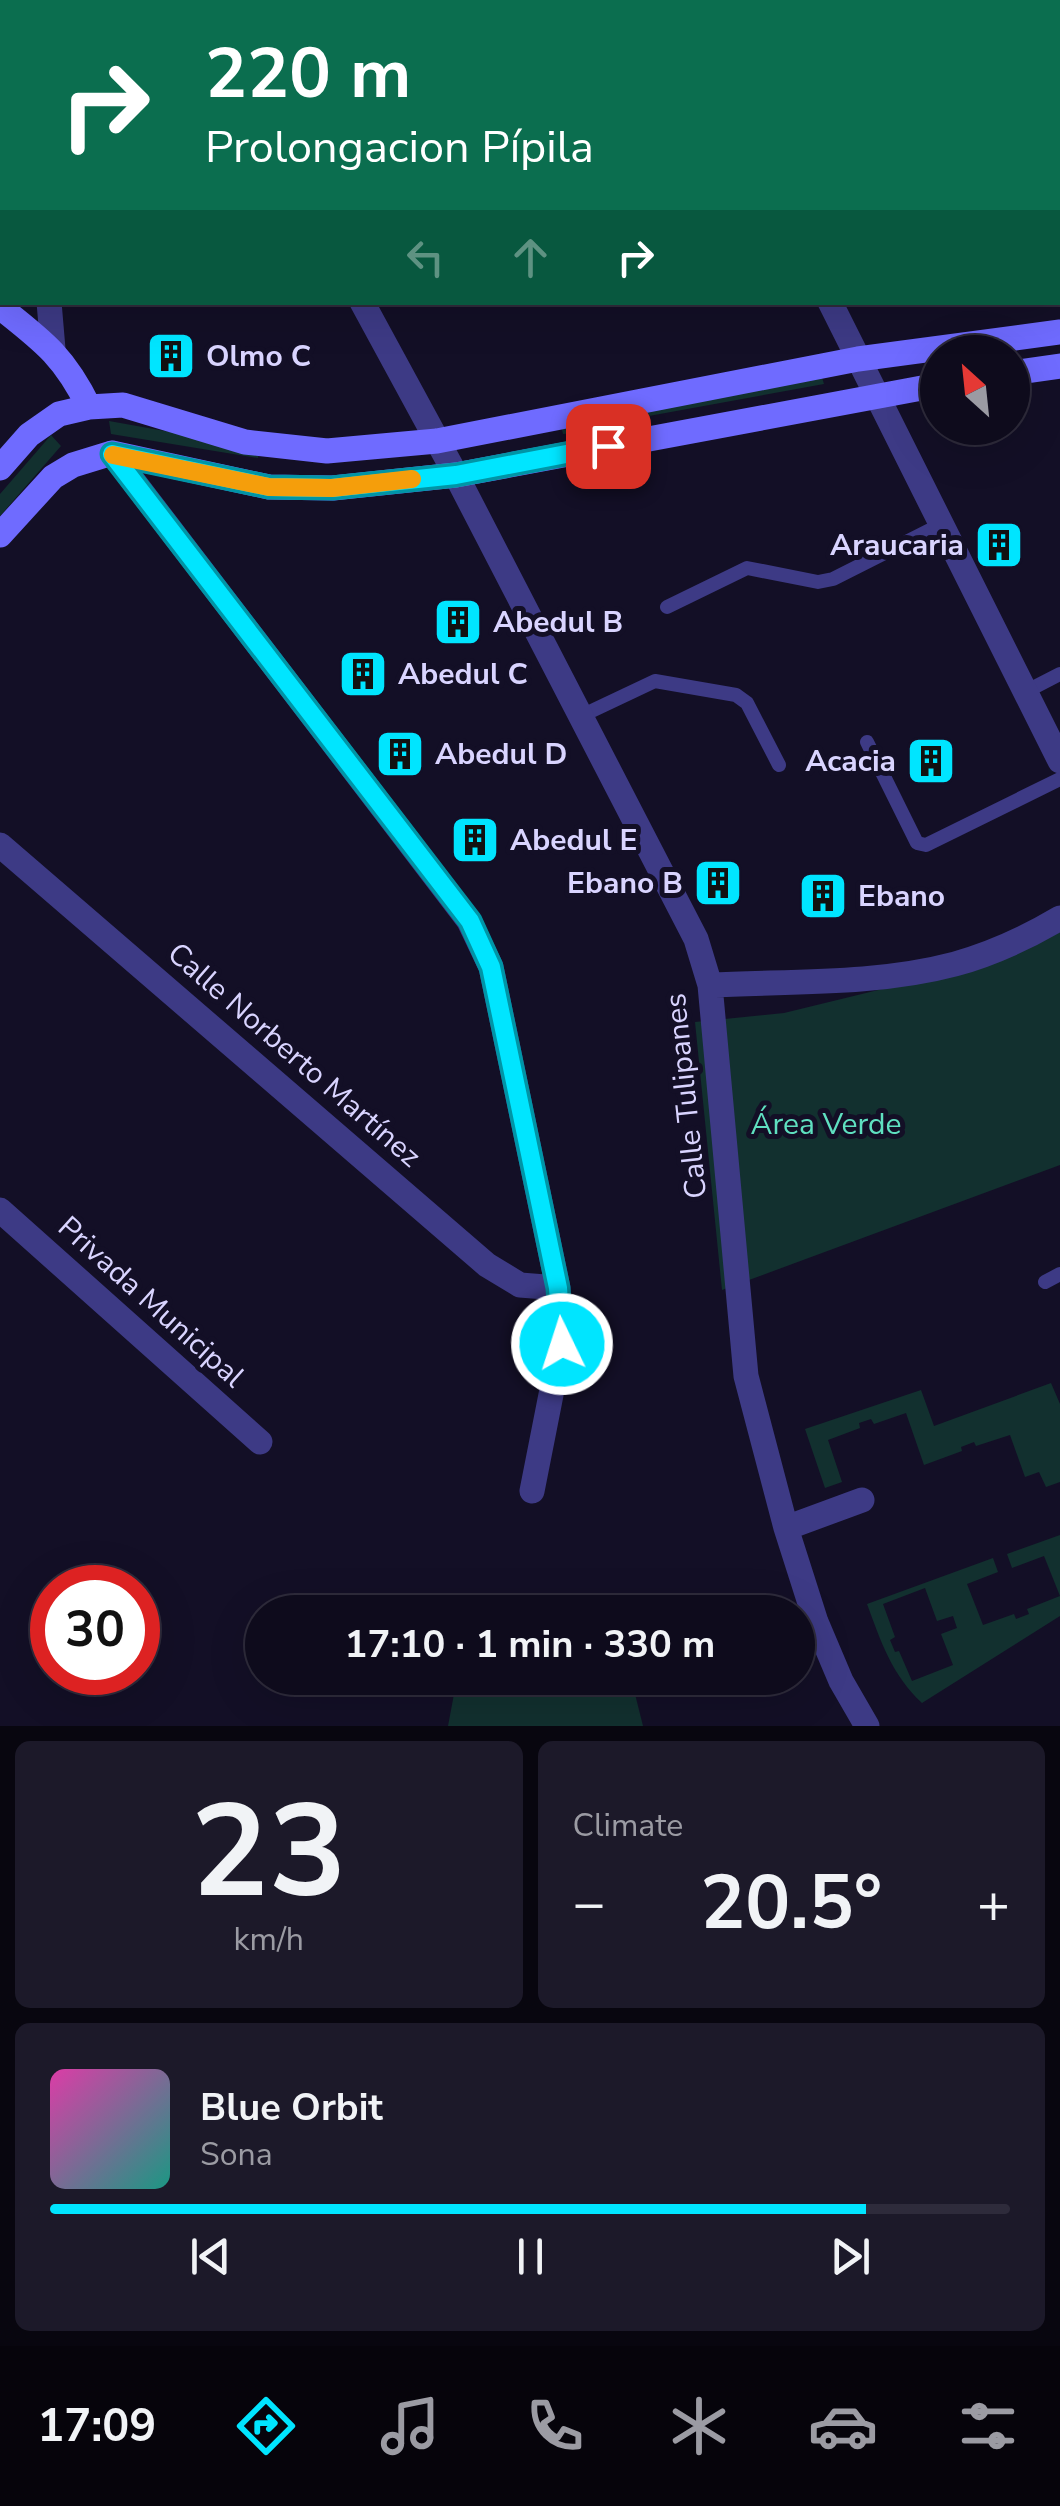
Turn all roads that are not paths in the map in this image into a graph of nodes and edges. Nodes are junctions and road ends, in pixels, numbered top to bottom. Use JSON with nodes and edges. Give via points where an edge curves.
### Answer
{"nodes":[{"id":1,"x":48,"y":305,"type":"edge"},
{"id":2,"x":364,"y":305,"type":"edge"},
{"id":3,"x":831,"y":305,"type":"edge"},
{"id":4,"x":0,"y":307,"type":"edge"},
{"id":5,"x":1060,"y":332,"type":"edge"},
{"id":6,"x":54,"y":349,"type":"junction"},
{"id":7,"x":858,"y":359,"type":"junction"},
{"id":8,"x":1060,"y":366,"type":"edge"},
{"id":9,"x":1030,"y":370,"type":"edge"},
{"id":10,"x":920,"y":387,"type":"edge"},
{"id":11,"x":874,"y":394,"type":"junction"},
{"id":12,"x":89,"y":407,"type":"junction"},
{"id":13,"x":437,"y":441,"type":"junction"},
{"id":14,"x":112,"y":454,"type":"junction"},
{"id":15,"x":0,"y":468,"type":"edge"},
{"id":16,"x":456,"y":475,"type":"junction"},
{"id":17,"x":940,"y":525,"type":"junction"},
{"id":18,"x":0,"y":535,"type":"edge"},
{"id":19,"x":668,"y":607,"type":"dead end"},
{"id":20,"x":1060,"y":674,"type":"edge"},
{"id":21,"x":1025,"y":692,"type":"junction"},
{"id":22,"x":581,"y":716,"type":"junction"},
{"id":23,"x":867,"y":742,"type":"dead end"},
{"id":24,"x":1060,"y":761,"type":"edge"},
{"id":25,"x":779,"y":765,"type":"dead end"},
{"id":26,"x":1060,"y":778,"type":"edge"},
{"id":27,"x":0,"y":844,"type":"edge"},
{"id":28,"x":1060,"y":918,"type":"edge"},
{"id":29,"x":710,"y":985,"type":"junction"},
{"id":30,"x":0,"y":1210,"type":"edge"},
{"id":31,"x":1060,"y":1274,"type":"edge"},
{"id":32,"x":1045,"y":1282,"type":"dead end"},
{"id":33,"x":558,"y":1288,"type":"junction"},
{"id":34,"x":260,"y":1442,"type":"dead end"},
{"id":35,"x":532,"y":1491,"type":"dead end"},
{"id":36,"x":862,"y":1500,"type":"dead end"},
{"id":37,"x":786,"y":1528,"type":"junction"},
{"id":38,"x":868,"y":1726,"type":"edge"}],
"edges":[{"from":1,"to":6,"type":"street"},
{"from":2,"to":13,"type":"street","name":"Calle Tulipanes"},
{"from":3,"to":7,"type":"street"},
{"from":4,"to":6,"type":"main road"},
{"from":5,"to":7,"type":"main road"},
{"from":6,"to":12,"type":"main road"},
{"from":7,"to":11,"type":"street"},
{"from":7,"to":13,"type":"main road"},
{"from":8,"to":9,"type":"main road"},
{"from":10,"to":11,"type":"main road"},
{"from":11,"to":16,"type":"main road"},
{"from":11,"to":17,"type":"street"},
{"from":12,"to":13,"type":"main road","via":[[123,406],[245,442],[327,451]]},
{"from":12,"to":15,"type":"main road","via":[[58,414]]},
{"from":13,"to":16,"type":"street","name":"Calle Tulipanes"},
{"from":14,"to":16,"type":"main road","via":[[269,487],[332,488]]},
{"from":14,"to":18,"type":"main road","via":[[53,478]]},
{"from":14,"to":33,"type":"street","via":[[470,921],[491,967]]},
{"from":16,"to":22,"type":"street","name":"Calle Tulipanes"},
{"from":17,"to":19,"type":"lane","via":[[833,579],[747,568]]},
{"from":17,"to":21,"type":"street"},
{"from":20,"to":21,"type":"lane"},
{"from":21,"to":24,"type":"street"},
{"from":22,"to":25,"type":"lane","via":[[655,681],[736,695],[747,703]]},
{"from":22,"to":29,"type":"street","name":"Calle Tulipanes","via":[[696,939]]},
{"from":23,"to":26,"type":"lane","via":[[916,843],[926,845]]},
{"from":27,"to":33,"type":"street","name":"Calle Norberto Martínez","via":[[487,1265],[520,1285]]},
{"from":28,"to":29,"type":"street","via":[[954,964],[866,978]]},
{"from":29,"to":37,"type":"street","name":"Calle Tulipanes","via":[[746,1376]]},
{"from":30,"to":34,"type":"street","name":"Privada Municipal"},
{"from":31,"to":32,"type":"lane"},
{"from":33,"to":35,"type":"street","via":[[562,1344]]},
{"from":36,"to":37,"type":"street"},
{"from":37,"to":38,"type":"street","name":"Calle Tulipanes","via":[[816,1622]]}]}
